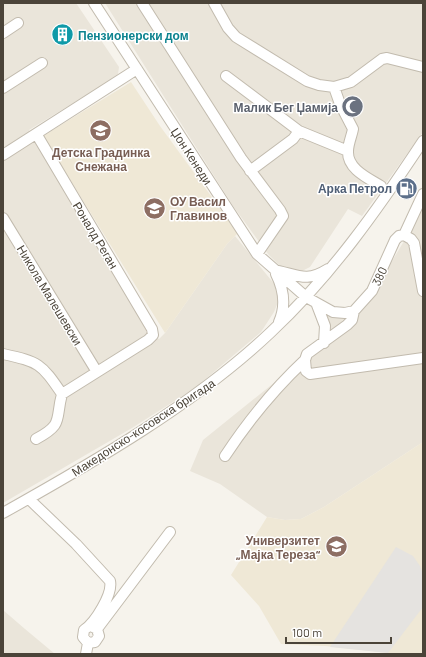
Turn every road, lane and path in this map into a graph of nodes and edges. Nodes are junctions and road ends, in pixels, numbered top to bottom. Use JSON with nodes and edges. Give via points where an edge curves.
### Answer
{"nodes":[{"id":1,"x":94,"y":3,"type":"edge"},
{"id":2,"x":142,"y":3,"type":"edge"},
{"id":3,"x":214,"y":3,"type":"edge"},
{"id":4,"x":18,"y":23,"type":"dead end"},
{"id":5,"x":3,"y":33,"type":"edge"},
{"id":6,"x":42,"y":63,"type":"dead end"},
{"id":7,"x":423,"y":67,"type":"edge"},
{"id":8,"x":137,"y":68,"type":"junction"},
{"id":9,"x":226,"y":76,"type":"dead end"},
{"id":10,"x":334,"y":87,"type":"junction"},
{"id":11,"x":3,"y":88,"type":"edge"},
{"id":12,"x":299,"y":131,"type":"junction"},
{"id":13,"x":37,"y":135,"type":"junction"},
{"id":14,"x":423,"y":141,"type":"edge"},
{"id":15,"x":348,"y":152,"type":"junction"},
{"id":16,"x":3,"y":155,"type":"edge"},
{"id":17,"x":250,"y":171,"type":"junction"},
{"id":18,"x":381,"y":186,"type":"dead end"},
{"id":19,"x":423,"y":194,"type":"edge"},
{"id":20,"x":3,"y":218,"type":"edge"},
{"id":21,"x":404,"y":235,"type":"junction"},
{"id":22,"x":257,"y":254,"type":"junction"},
{"id":23,"x":335,"y":263,"type":"junction"},
{"id":24,"x":275,"y":271,"type":"junction"},
{"id":25,"x":423,"y":291,"type":"edge"},
{"id":26,"x":306,"y":297,"type":"junction"},
{"id":27,"x":317,"y":305,"type":"junction"},
{"id":28,"x":354,"y":311,"type":"junction"},
{"id":29,"x":276,"y":327,"type":"junction"},
{"id":30,"x":324,"y":343,"type":"junction"},
{"id":31,"x":3,"y":354,"type":"edge"},
{"id":32,"x":423,"y":358,"type":"edge"},
{"id":33,"x":305,"y":360,"type":"junction"},
{"id":34,"x":97,"y":372,"type":"junction"},
{"id":35,"x":62,"y":394,"type":"junction"},
{"id":36,"x":36,"y":439,"type":"dead end"},
{"id":37,"x":225,"y":456,"type":"dead end"},
{"id":38,"x":29,"y":499,"type":"junction"},
{"id":39,"x":3,"y":513,"type":"edge"},
{"id":40,"x":170,"y":532,"type":"dead end"},
{"id":41,"x":94,"y":628,"type":"junction"},
{"id":42,"x":86,"y":654,"type":"edge"}],
"edges":[{"from":1,"to":8,"type":"street","name":"Џон Кенеди"},
{"from":2,"to":17,"type":"street"},
{"from":3,"to":10,"type":"street","via":[[228,28],[244,43],[307,81]]},
{"from":4,"to":5,"type":"street"},
{"from":6,"to":11,"type":"street"},
{"from":7,"to":10,"type":"street","via":[[386,58],[351,82]]},
{"from":8,"to":13,"type":"street"},
{"from":8,"to":22,"type":"street","name":"Џон Кенеди"},
{"from":9,"to":12,"type":"street"},
{"from":10,"to":15,"type":"street","via":[[353,129]]},
{"from":12,"to":15,"type":"street"},
{"from":12,"to":17,"type":"street","via":[[293,139]]},
{"from":13,"to":16,"type":"street"},
{"from":13,"to":34,"type":"street","name":"Роналд Реган","via":[[152,329],[153,335],[148,340]]},
{"from":14,"to":23,"type":"street","name":"Македонско-косовска бригада"},
{"from":15,"to":18,"type":"street","via":[[357,171]]},
{"from":17,"to":22,"type":"street","via":[[275,201],[283,216]]},
{"from":19,"to":21,"type":"street","name":"380"},
{"from":20,"to":34,"type":"street","name":"Никола Малешевски"},
{"from":21,"to":25,"type":"street","via":[[411,238],[414,243]]},
{"from":21,"to":28,"type":"street","name":"380","via":[[395,240],[375,286]]},
{"from":22,"to":24,"type":"street","name":"Џон Кенеди"},
{"from":23,"to":24,"type":"street","via":[[322,273],[307,278]]},
{"from":23,"to":26,"type":"street","name":"Македонско-косовска бригада"},
{"from":24,"to":26,"type":"street","name":"Џон Кенеди"},
{"from":24,"to":29,"type":"street","via":[[284,301]]},
{"from":26,"to":27,"type":"street"},
{"from":26,"to":29,"type":"street","name":"Македонско-косовска бригада"},
{"from":27,"to":28,"type":"street","via":[[333,312]]},
{"from":27,"to":30,"type":"street","via":[[325,326]]},
{"from":28,"to":30,"type":"street","name":"380","via":[[352,320]]},
{"from":29,"to":38,"type":"street","name":"Македонско-косовска бригада","via":[[206,388]]},
{"from":30,"to":33,"type":"street","name":"380","via":[[307,354]]},
{"from":31,"to":35,"type":"street","via":[[40,366]]},
{"from":32,"to":33,"type":"street","via":[[310,374],[306,371]]},
{"from":33,"to":37,"type":"street","name":"380","via":[[272,392]]},
{"from":34,"to":35,"type":"street"},
{"from":35,"to":36,"type":"street","via":[[56,425]]},
{"from":38,"to":39,"type":"street","name":"Македонско-косовска бригада"},
{"from":38,"to":41,"type":"street","via":[[110,581],[112,587],[109,596]]},
{"from":40,"to":41,"type":"street"},
{"from":41,"to":42,"type":"street","via":[[84,630],[83,637],[88,643]]}]}
